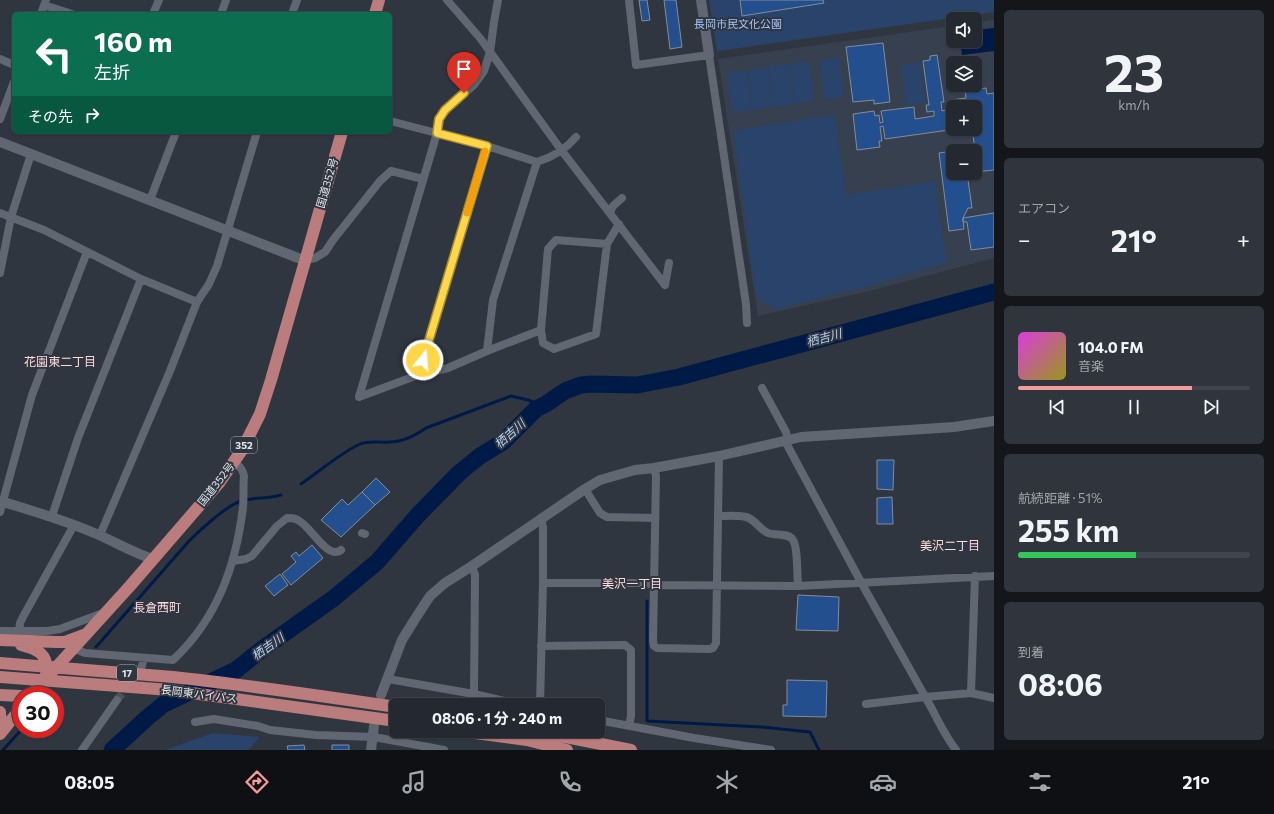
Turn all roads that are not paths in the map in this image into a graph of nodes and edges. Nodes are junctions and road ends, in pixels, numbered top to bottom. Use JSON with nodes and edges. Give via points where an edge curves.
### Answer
{"nodes":[{"id":1,"x":159,"y":0,"type":"edge"},
{"id":2,"x":226,"y":0,"type":"edge"},
{"id":3,"x":297,"y":0,"type":"edge"},
{"id":4,"x":379,"y":0,"type":"edge"},
{"id":5,"x":447,"y":0,"type":"edge"},
{"id":6,"x":498,"y":0,"type":"edge"},
{"id":7,"x":629,"y":0,"type":"edge"},
{"id":8,"x":701,"y":0,"type":"edge"},
{"id":9,"x":45,"y":2,"type":"edge"},
{"id":10,"x":42,"y":12,"type":"edge"},
{"id":11,"x":68,"y":12,"type":"edge"},
{"id":12,"x":154,"y":12,"type":"edge"},
{"id":13,"x":222,"y":12,"type":"edge"},
{"id":14,"x":293,"y":12,"type":"edge"},
{"id":15,"x":376,"y":12,"type":"edge"},
{"id":16,"x":490,"y":52,"type":"junction"},
{"id":17,"x":709,"y":55,"type":"junction"},
{"id":18,"x":0,"y":59,"type":"edge"},
{"id":19,"x":12,"y":64,"type":"edge"},
{"id":20,"x":12,"y":87,"type":"edge"},
{"id":21,"x":0,"y":119,"type":"edge"},
{"id":22,"x":392,"y":122,"type":"edge"},
{"id":23,"x":437,"y":133,"type":"junction"},
{"id":24,"x":175,"y":134,"type":"edge"},
{"id":25,"x":256,"y":134,"type":"edge"},
{"id":26,"x":341,"y":134,"type":"edge"},
{"id":27,"x":576,"y":137,"type":"dead end"},
{"id":28,"x":0,"y":142,"type":"edge"},
{"id":29,"x":487,"y":146,"type":"junction"},
{"id":30,"x":562,"y":151,"type":"junction"},
{"id":31,"x":31,"y":154,"type":"junction"},
{"id":32,"x":537,"y":162,"type":"junction"},
{"id":33,"x":423,"y":179,"type":"junction"},
{"id":34,"x":622,"y":198,"type":"dead end"},
{"id":35,"x":150,"y":200,"type":"junction"},
{"id":36,"x":0,"y":213,"type":"edge"},
{"id":37,"x":610,"y":213,"type":"junction"},
{"id":38,"x":11,"y":217,"type":"junction"},
{"id":39,"x":619,"y":224,"type":"junction"},
{"id":40,"x":228,"y":230,"type":"junction"},
{"id":41,"x":607,"y":244,"type":"junction"},
{"id":42,"x":87,"y":252,"type":"junction"},
{"id":43,"x":306,"y":260,"type":"junction"},
{"id":44,"x":670,"y":263,"type":"dead end"},
{"id":45,"x":0,"y":273,"type":"edge"},
{"id":46,"x":141,"y":279,"type":"junction"},
{"id":47,"x":197,"y":302,"type":"junction"},
{"id":48,"x":747,"y":323,"type":"dead end"},
{"id":49,"x":541,"y":330,"type":"junction"},
{"id":50,"x":487,"y":352,"type":"junction"},
{"id":51,"x":418,"y":375,"type":"junction"},
{"id":52,"x":762,"y":388,"type":"dead end"},
{"id":53,"x":994,"y":421,"type":"edge"},
{"id":54,"x":787,"y":440,"type":"junction"},
{"id":55,"x":719,"y":456,"type":"junction"},
{"id":56,"x":234,"y":462,"type":"junction"},
{"id":57,"x":654,"y":468,"type":"junction"},
{"id":58,"x":585,"y":489,"type":"junction"},
{"id":59,"x":1,"y":505,"type":"edge"},
{"id":60,"x":52,"y":516,"type":"junction"},
{"id":61,"x":718,"y":516,"type":"junction"},
{"id":62,"x":541,"y":518,"type":"junction"},
{"id":63,"x":654,"y":518,"type":"junction"},
{"id":64,"x":74,"y":525,"type":"junction"},
{"id":65,"x":100,"y":535,"type":"junction"},
{"id":66,"x":341,"y":550,"type":"dead end"},
{"id":67,"x":153,"y":559,"type":"junction"},
{"id":68,"x":233,"y":561,"type":"junction"},
{"id":69,"x":472,"y":566,"type":"junction"},
{"id":70,"x":975,"y":576,"type":"junction"},
{"id":71,"x":994,"y":576,"type":"edge"},
{"id":72,"x":543,"y":583,"type":"junction"},
{"id":73,"x":862,"y":584,"type":"junction"},
{"id":74,"x":653,"y":585,"type":"junction"},
{"id":75,"x":716,"y":586,"type":"junction"},
{"id":76,"x":798,"y":586,"type":"junction"},
{"id":77,"x":105,"y":612,"type":"junction"},
{"id":78,"x":0,"y":631,"type":"edge"},
{"id":79,"x":19,"y":632,"type":"junction"},
{"id":80,"x":85,"y":634,"type":"junction"},
{"id":81,"x":0,"y":642,"type":"edge"},
{"id":82,"x":541,"y":646,"type":"junction"},
{"id":83,"x":73,"y":648,"type":"junction"},
{"id":84,"x":144,"y":658,"type":"junction"},
{"id":85,"x":0,"y":663,"type":"edge"},
{"id":86,"x":141,"y":669,"type":"tunnel mouth"},
{"id":87,"x":0,"y":677,"type":"edge"},
{"id":88,"x":388,"y":679,"type":"junction"},
{"id":89,"x":42,"y":684,"type":"joint"},
{"id":90,"x":970,"y":693,"type":"junction"},
{"id":91,"x":474,"y":694,"type":"junction"},
{"id":92,"x":0,"y":695,"type":"edge"},
{"id":93,"x":381,"y":695,"type":"dead end"},
{"id":94,"x":12,"y":696,"type":"edge"},
{"id":95,"x":925,"y":697,"type":"junction"},
{"id":96,"x":491,"y":698,"type":"edge"},
{"id":97,"x":540,"y":698,"type":"edge"},
{"id":98,"x":994,"y":698,"type":"edge"},
{"id":99,"x":117,"y":700,"type":"tunnel mouth"},
{"id":100,"x":866,"y":704,"type":"dead end"},
{"id":101,"x":389,"y":706,"type":"edge"},
{"id":102,"x":0,"y":712,"type":"edge"},
{"id":103,"x":12,"y":719,"type":"edge"},
{"id":104,"x":389,"y":720,"type":"edge"},
{"id":105,"x":605,"y":721,"type":"edge"},
{"id":106,"x":195,"y":722,"type":"dead end"},
{"id":107,"x":374,"y":726,"type":"dead end"},
{"id":108,"x":629,"y":726,"type":"junction"},
{"id":109,"x":0,"y":729,"type":"edge"},
{"id":110,"x":0,"y":734,"type":"edge"},
{"id":111,"x":374,"y":737,"type":"junction"},
{"id":112,"x":491,"y":738,"type":"edge"},
{"id":113,"x":513,"y":738,"type":"edge"},
{"id":114,"x":571,"y":738,"type":"edge"},
{"id":115,"x":627,"y":749,"type":"edge"},
{"id":116,"x":82,"y":750,"type":"edge"},
{"id":117,"x":372,"y":750,"type":"edge"},
{"id":118,"x":444,"y":750,"type":"edge"},
{"id":119,"x":542,"y":750,"type":"edge"},
{"id":120,"x":567,"y":750,"type":"edge"},
{"id":121,"x":639,"y":750,"type":"edge"},
{"id":122,"x":771,"y":750,"type":"edge"},
{"id":123,"x":956,"y":750,"type":"edge"}],
"edges":[{"from":1,"to":12,"type":"street"},
{"from":2,"to":13,"type":"street"},
{"from":3,"to":14,"type":"street"},
{"from":4,"to":15,"type":"highway"},
{"from":5,"to":16,"type":"street"},
{"from":6,"to":16,"type":"street"},
{"from":7,"to":17,"type":"street","via":[[636,65]]},
{"from":8,"to":17,"type":"street"},
{"from":9,"to":10,"type":"street"},
{"from":9,"to":11,"type":"street"},
{"from":16,"to":23,"type":"street","via":[[484,71],[474,85],[445,110],[439,119]]},
{"from":16,"to":30,"type":"street"},
{"from":17,"to":48,"type":"street"},
{"from":18,"to":19,"type":"street"},
{"from":20,"to":21,"type":"street"},
{"from":22,"to":23,"type":"street"},
{"from":23,"to":29,"type":"street"},
{"from":23,"to":33,"type":"street"},
{"from":24,"to":35,"type":"street"},
{"from":25,"to":40,"type":"street"},
{"from":26,"to":43,"type":"highway","name":"国道352号","number":"352"},
{"from":27,"to":30,"type":"street"},
{"from":28,"to":31,"type":"street"},
{"from":29,"to":32,"type":"street"},
{"from":29,"to":51,"type":"street"},
{"from":30,"to":32,"type":"street"},
{"from":30,"to":37,"type":"street"},
{"from":31,"to":35,"type":"street"},
{"from":31,"to":38,"type":"street"},
{"from":32,"to":50,"type":"street","via":[[493,300]]},
{"from":33,"to":43,"type":"street","via":[[392,171],[376,187],[325,252]]},
{"from":33,"to":51,"type":"street","via":[[359,397]]},
{"from":34,"to":37,"type":"street","via":[[613,206]]},
{"from":35,"to":40,"type":"street"},
{"from":36,"to":38,"type":"street"},
{"from":37,"to":39,"type":"street"},
{"from":38,"to":42,"type":"street"},
{"from":38,"to":45,"type":"street"},
{"from":39,"to":41,"type":"street"},
{"from":39,"to":44,"type":"street","via":[[665,285]]},
{"from":40,"to":43,"type":"street"},
{"from":40,"to":47,"type":"street","via":[[217,266]]},
{"from":41,"to":49,"type":"street","via":[[556,240],[551,244],[548,249]]},
{"from":41,"to":49,"type":"street","via":[[596,334],[554,350],[543,343]]},
{"from":42,"to":46,"type":"street"},
{"from":42,"to":59,"type":"street","via":[[32,394]]},
{"from":43,"to":56,"type":"highway","name":"国道352号","number":"352","via":[[260,414]]},
{"from":46,"to":47,"type":"street"},
{"from":46,"to":60,"type":"street","via":[[78,438]]},
{"from":47,"to":65,"type":"street"},
{"from":49,"to":50,"type":"street"},
{"from":50,"to":51,"type":"street","via":[[448,368]]},
{"from":52,"to":54,"type":"street","via":[[786,432]]},
{"from":53,"to":54,"type":"street","via":[[954,427]]},
{"from":54,"to":55,"type":"street"},
{"from":54,"to":73,"type":"street"},
{"from":55,"to":57,"type":"street"},
{"from":55,"to":61,"type":"street"},
{"from":56,"to":67,"type":"highway","name":"国道352号","number":"352","via":[[204,502]]},
{"from":56,"to":68,"type":"street","via":[[243,472],[243,501]]},
{"from":57,"to":58,"type":"street","via":[[618,474]]},
{"from":57,"to":63,"type":"street"},
{"from":58,"to":62,"type":"street"},
{"from":58,"to":63,"type":"street","via":[[600,513],[606,517]]},
{"from":59,"to":60,"type":"street"},
{"from":60,"to":64,"type":"street"},
{"from":61,"to":75,"type":"street"},
{"from":61,"to":76,"type":"street","via":[[745,517],[754,520],[765,532],[793,539]]},
{"from":62,"to":69,"type":"street"},
{"from":62,"to":72,"type":"street"},
{"from":63,"to":74,"type":"street"},
{"from":64,"to":65,"type":"street"},
{"from":64,"to":79,"type":"street","via":[[24,615]]},
{"from":65,"to":67,"type":"street"},
{"from":66,"to":68,"type":"street","via":[[332,552],[303,522],[295,518],[286,518],[252,556]]},
{"from":67,"to":77,"type":"highway","name":"国道352号","number":"352"},
{"from":68,"to":84,"type":"street","via":[[214,607],[188,646],[173,660]]},
{"from":69,"to":88,"type":"street","via":[[430,596],[402,640]]},
{"from":69,"to":91,"type":"street","via":[[475,575]]},
{"from":70,"to":71,"type":"street"},
{"from":70,"to":73,"type":"street"},
{"from":70,"to":90,"type":"street"},
{"from":72,"to":74,"type":"street"},
{"from":72,"to":82,"type":"street"},
{"from":73,"to":76,"type":"street"},
{"from":73,"to":95,"type":"street"},
{"from":74,"to":75,"type":"street"},
{"from":74,"to":75,"type":"street","via":[[654,646],[709,649],[716,643]]},
{"from":75,"to":76,"type":"street"},
{"from":77,"to":79,"type":"street","via":[[60,629]]},
{"from":77,"to":80,"type":"highway","name":"国道352号","number":"352"},
{"from":78,"to":79,"type":"street"},
{"from":80,"to":81,"type":"highway","via":[[65,642]]},
{"from":80,"to":83,"type":"highway","name":"国道352号","number":"352"},
{"from":81,"to":89,"type":"highway","via":[[28,647],[41,653],[47,665]]},
{"from":82,"to":97,"type":"street"},
{"from":82,"to":108,"type":"street","via":[[625,645],[631,650]]},
{"from":83,"to":84,"type":"street","via":[[85,653]]},
{"from":83,"to":89,"type":"highway","name":"国道352号","number":"352"},
{"from":84,"to":86,"type":"street"},
{"from":85,"to":101,"type":"highway","name":"長岡東バイパス","number":"17","via":[[99,670],[253,687]]},
{"from":87,"to":104,"type":"highway","name":"長岡東バイパス","number":"17","via":[[170,690]]},
{"from":88,"to":91,"type":"street"},
{"from":88,"to":93,"type":"street"},
{"from":90,"to":95,"type":"street"},
{"from":90,"to":98,"type":"street"},
{"from":91,"to":96,"type":"street"},
{"from":92,"to":94,"type":"highway"},
{"from":95,"to":100,"type":"street"},
{"from":95,"to":123,"type":"street"},
{"from":99,"to":116,"type":"street"},
{"from":102,"to":109,"type":"highway"},
{"from":103,"to":110,"type":"highway"},
{"from":105,"to":108,"type":"street"},
{"from":106,"to":111,"type":"street","via":[[214,719],[270,730]]},
{"from":107,"to":111,"type":"street"},
{"from":108,"to":122,"type":"street"},
{"from":111,"to":117,"type":"street"},
{"from":111,"to":118,"type":"street"},
{"from":112,"to":119,"type":"highway"},
{"from":113,"to":120,"type":"highway"},
{"from":114,"to":115,"type":"highway"},
{"from":115,"to":121,"type":"highway"}]}
